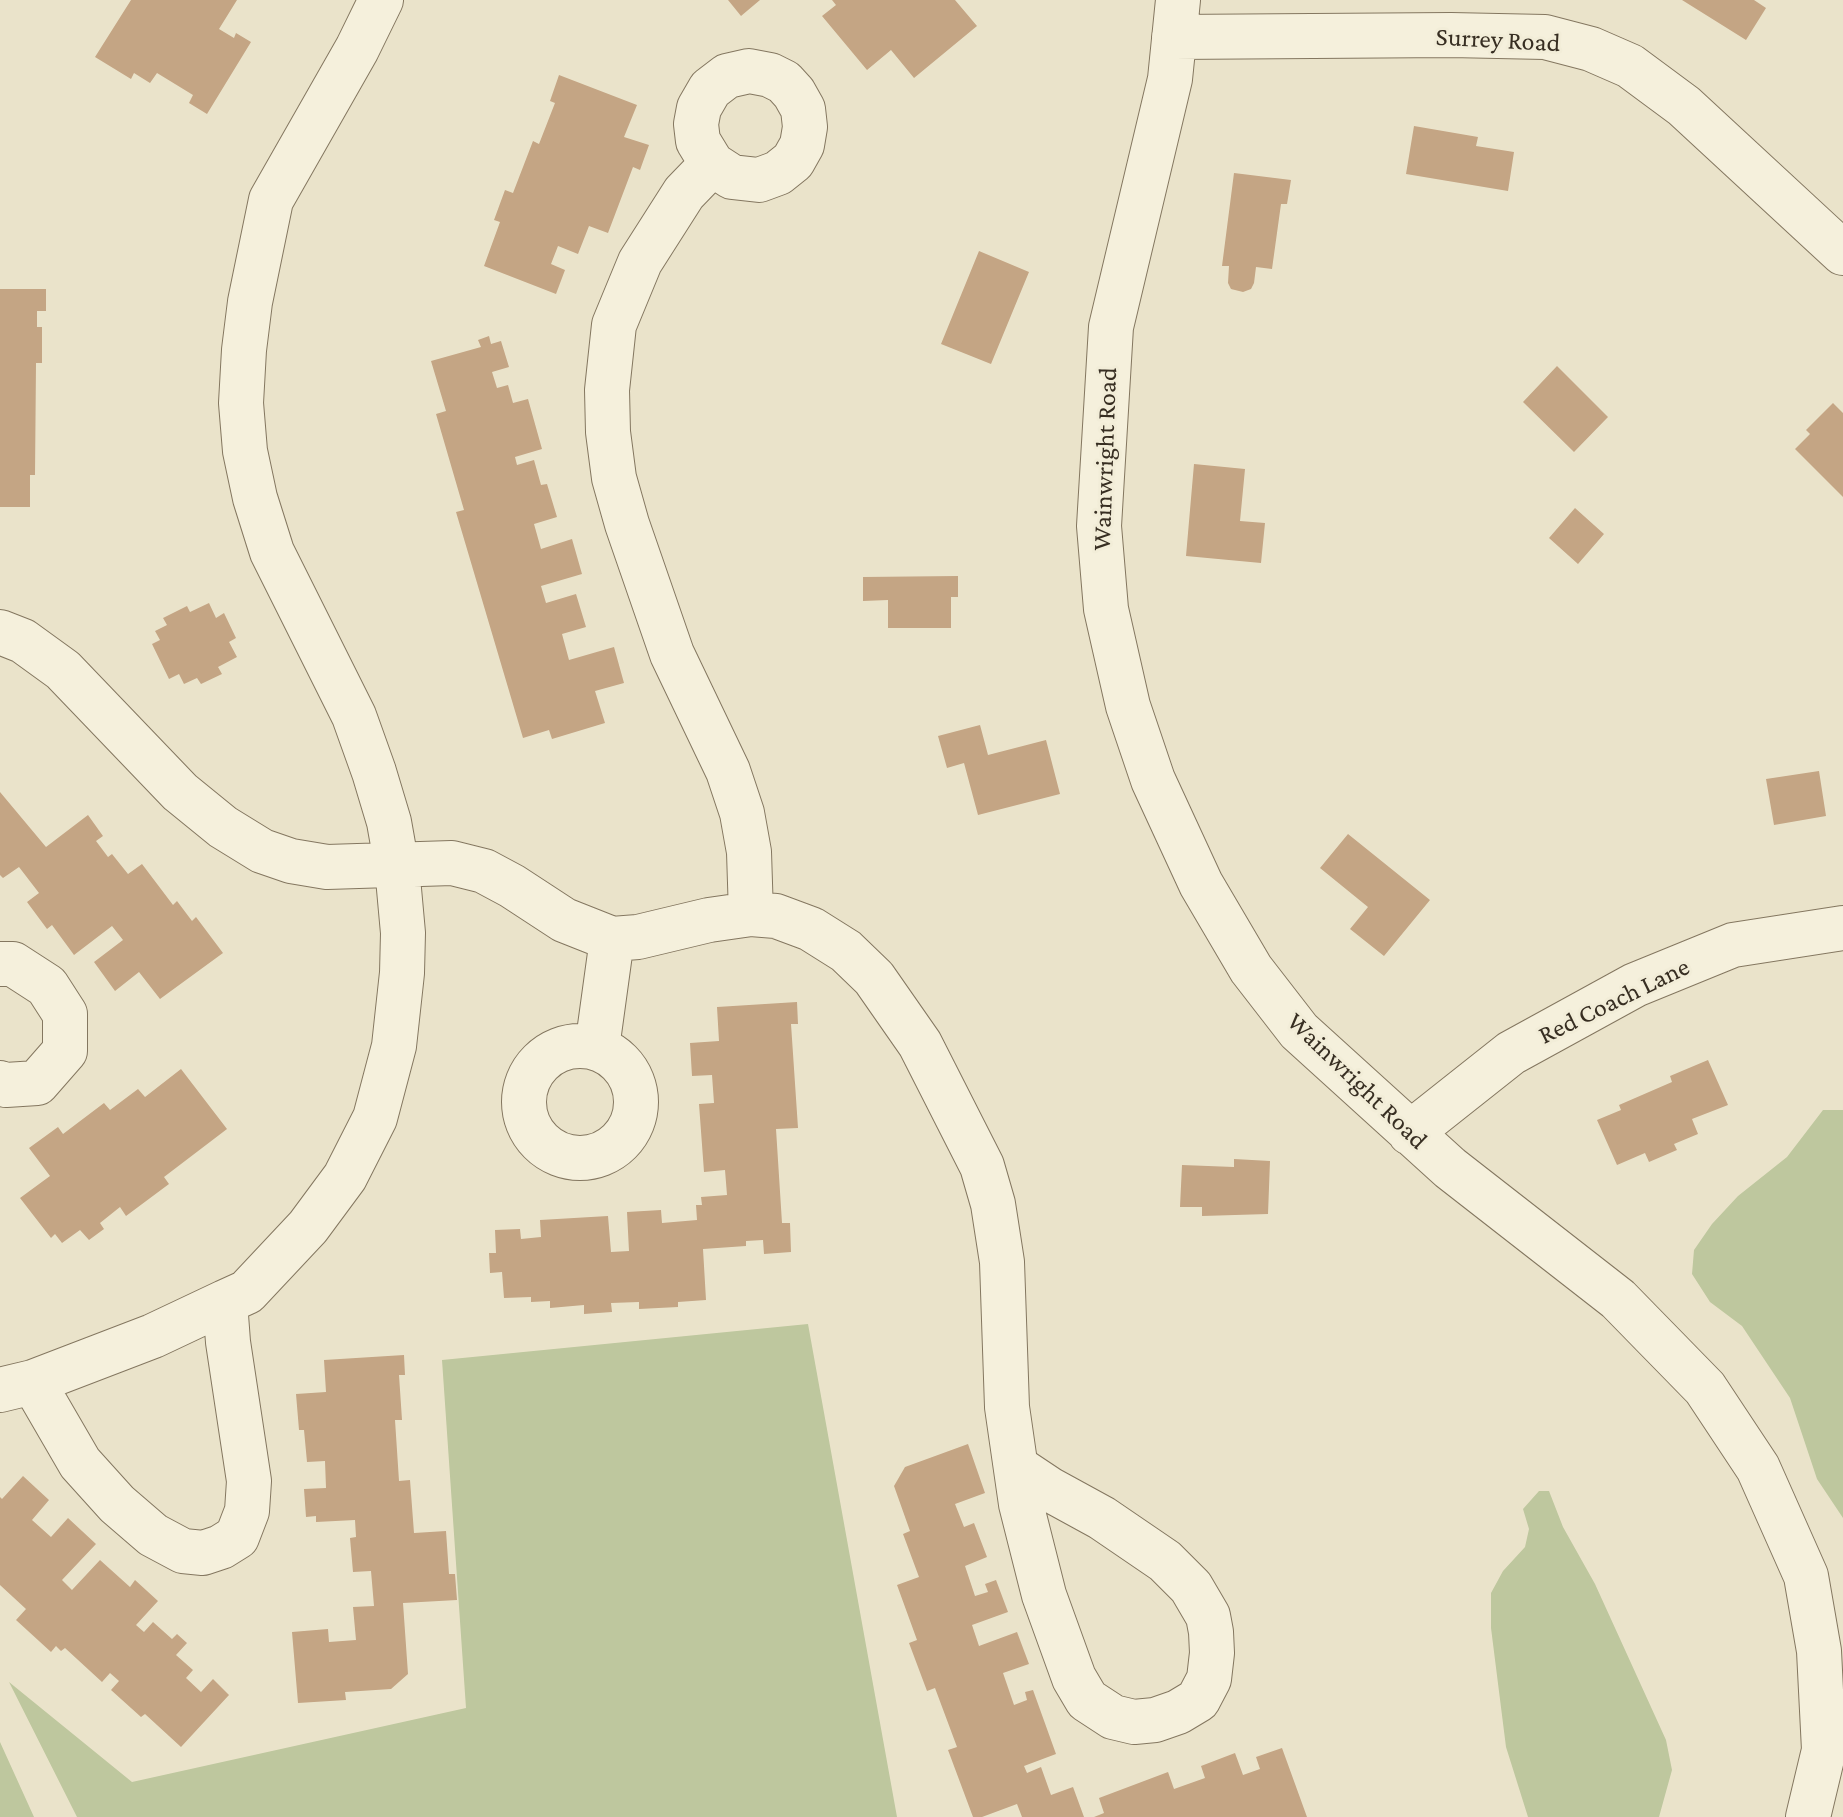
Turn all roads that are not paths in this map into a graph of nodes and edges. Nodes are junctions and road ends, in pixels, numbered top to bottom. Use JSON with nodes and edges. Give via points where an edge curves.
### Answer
{"nodes":[{"id":1,"x":381,"y":0,"type":"edge"},
{"id":2,"x":1176,"y":19,"type":"edge"},
{"id":3,"x":712,"y":164,"type":"dead end"},
{"id":4,"x":1843,"y":253,"type":"edge"},
{"id":5,"x":0,"y":632,"type":"edge"},
{"id":6,"x":397,"y":867,"type":"junction"},
{"id":7,"x":751,"y":914,"type":"junction"},
{"id":8,"x":1843,"y":928,"type":"edge"},
{"id":9,"x":612,"y":939,"type":"junction"},
{"id":10,"x":0,"y":964,"type":"edge"},
{"id":11,"x":597,"y":1048,"type":"dead end"},
{"id":12,"x":0,"y":1083,"type":"edge"},
{"id":13,"x":1410,"y":1133,"type":"junction"},
{"id":14,"x":225,"y":1302,"type":"junction"},
{"id":15,"x":16,"y":1386,"type":"edge"},
{"id":16,"x":1016,"y":1467,"type":"junction"},
{"id":17,"x":1808,"y":1817,"type":"edge"}],
"edges":[{"from":1,"to":6,"type":"street","via":[[271,200],[250,302],[241,403],[245,451],[272,552],[354,716],[389,822]]},
{"from":2,"to":4,"type":"street","name":"Surrey Road","via":[[1545,37],[1591,49],[1630,66],[1684,106]]},
{"from":2,"to":13,"type":"street","name":"Wainwright Road","via":[[1170,79],[1111,327],[1099,526],[1106,609],[1128,706],[1153,780],[1201,884],[1244,957],[1299,1031]]},
{"from":3,"to":7,"type":"street","via":[[663,223],[627,291],[611,347],[608,432],[627,524],[672,654],[728,771],[742,813]]},
{"from":5,"to":6,"type":"street","via":[[23,641],[63,670],[180,792],[262,851],[327,867]]},
{"from":6,"to":9,"type":"street","via":[[452,863],[484,871],[564,920]]},
{"from":6,"to":14,"type":"street","via":[[402,973],[394,1046],[375,1118],[345,1177],[308,1227],[247,1292]]},
{"from":7,"to":9,"type":"street"},
{"from":7,"to":16,"type":"street","via":[[776,916],[811,929],[846,951],[874,978],[920,1044],[982,1166],[1002,1262],[1007,1407]]},
{"from":8,"to":13,"type":"street","name":"Red Coach Lane","via":[[1733,945],[1635,985],[1511,1053]]},
{"from":9,"to":11,"type":"street"},
{"from":10,"to":12,"type":"street","via":[[13,964],[47,986],[65,1014],[65,1051],[37,1083]]},
{"from":13,"to":17,"type":"street","name":"Wainwright Road","via":[[1618,1299],[1705,1388],[1758,1468],[1806,1576],[1819,1651],[1824,1750]]},
{"from":14,"to":15,"type":"street","via":[[153,1336]]},
{"from":14,"to":15,"type":"street","via":[[249,1481],[244,1525],[221,1547],[203,1553],[183,1551],[153,1535],[117,1504]]},
{"from":16,"to":16,"type":"street","via":[[1165,1561],[1191,1587],[1211,1632],[1209,1679],[1198,1700],[1155,1720],[1134,1722],[1113,1717],[1087,1700],[1044,1595]]}]}
